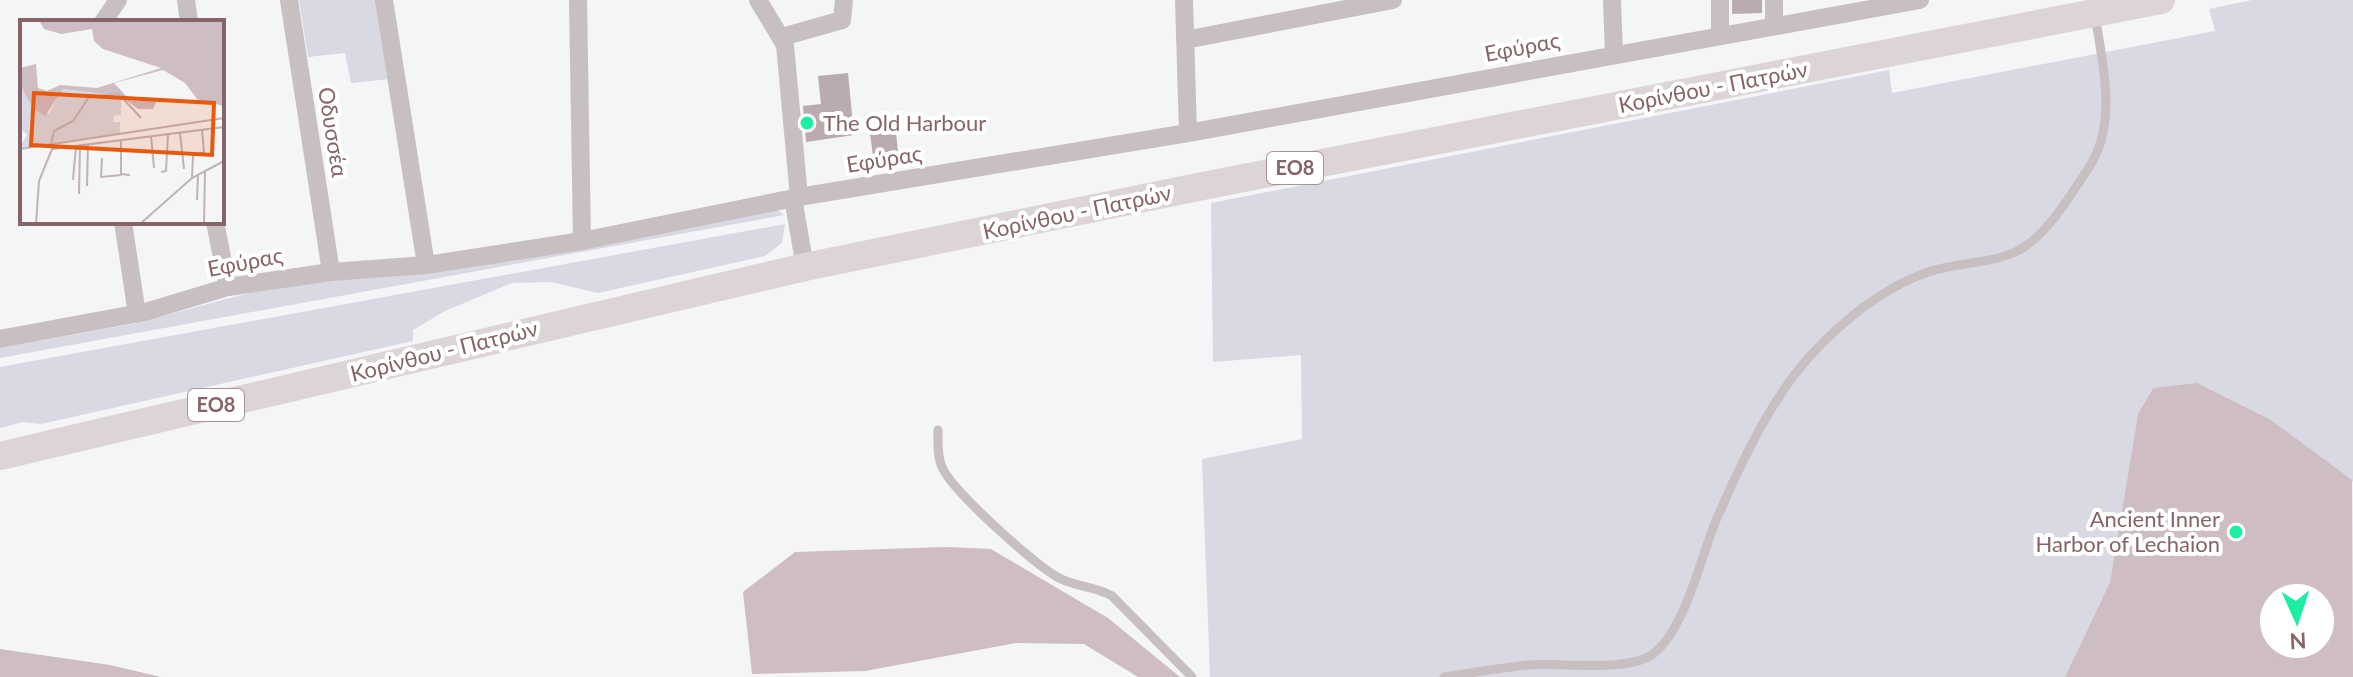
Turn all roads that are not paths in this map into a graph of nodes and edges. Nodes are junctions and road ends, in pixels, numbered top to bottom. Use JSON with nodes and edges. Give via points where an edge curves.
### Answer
{"nodes":[{"id":1,"x":118,"y":0,"type":"edge"},
{"id":2,"x":186,"y":0,"type":"edge"},
{"id":3,"x":289,"y":0,"type":"edge"},
{"id":4,"x":384,"y":0,"type":"edge"},
{"id":5,"x":578,"y":0,"type":"edge"},
{"id":6,"x":758,"y":0,"type":"edge"},
{"id":7,"x":844,"y":0,"type":"edge"},
{"id":8,"x":1184,"y":0,"type":"edge"},
{"id":9,"x":1393,"y":0,"type":"edge"},
{"id":10,"x":1612,"y":0,"type":"edge"},
{"id":11,"x":1720,"y":0,"type":"edge"},
{"id":12,"x":1774,"y":0,"type":"edge"},
{"id":13,"x":1920,"y":0,"type":"edge"},
{"id":14,"x":2161,"y":0,"type":"edge"},
{"id":15,"x":1886,"y":3,"type":"edge"},
{"id":16,"x":2094,"y":12,"type":"junction"},
{"id":17,"x":104,"y":20,"type":"edge"},
{"id":18,"x":189,"y":20,"type":"edge"},
{"id":19,"x":1774,"y":26,"type":"junction"},
{"id":20,"x":1720,"y":36,"type":"junction"},
{"id":21,"x":782,"y":37,"type":"junction"},
{"id":22,"x":1185,"y":40,"type":"junction"},
{"id":23,"x":1614,"y":54,"type":"junction"},
{"id":24,"x":1188,"y":133,"type":"junction"},
{"id":25,"x":796,"y":198,"type":"junction"},
{"id":26,"x":123,"y":224,"type":"edge"},
{"id":27,"x":215,"y":224,"type":"edge"},
{"id":28,"x":582,"y":241,"type":"junction"},
{"id":29,"x":426,"y":265,"type":"junction"},
{"id":30,"x":805,"y":267,"type":"junction"},
{"id":31,"x":331,"y":272,"type":"junction"},
{"id":32,"x":228,"y":287,"type":"junction"},
{"id":33,"x":137,"y":314,"type":"junction"},
{"id":34,"x":0,"y":339,"type":"edge"},
{"id":35,"x":938,"y":430,"type":"dead end"},
{"id":36,"x":0,"y":456,"type":"edge"},
{"id":37,"x":1192,"y":677,"type":"edge"},
{"id":38,"x":1444,"y":677,"type":"edge"}],
"edges":[{"from":1,"to":17,"type":"street"},
{"from":2,"to":18,"type":"street"},
{"from":3,"to":31,"type":"street","name":"Οδυσσέα"},
{"from":4,"to":29,"type":"street"},
{"from":5,"to":28,"type":"street"},
{"from":6,"to":21,"type":"street"},
{"from":7,"to":21,"type":"street","via":[[842,20]]},
{"from":8,"to":22,"type":"street"},
{"from":9,"to":22,"type":"street"},
{"from":10,"to":23,"type":"street"},
{"from":11,"to":20,"type":"street"},
{"from":12,"to":19,"type":"street"},
{"from":13,"to":15,"type":"street","name":"Εφύρας"},
{"from":14,"to":16,"type":"main road","name":"Κορίνθου - Πατρών","number":"ΕΟ8"},
{"from":15,"to":19,"type":"street","name":"Εφύρας"},
{"from":16,"to":30,"type":"main road","name":"Κορίνθου - Πατρών","number":"ΕΟ8"},
{"from":16,"to":38,"type":"lane","via":[[2106,98],[2105,124],[2091,166],[2027,245],[1928,272],[1879,297],[1824,340],[1772,411],[1717,519],[1677,622],[1652,654],[1633,662],[1529,665]]},
{"from":19,"to":20,"type":"street","name":"Εφύρας"},
{"from":20,"to":23,"type":"street","name":"Εφύρας"},
{"from":21,"to":25,"type":"street"},
{"from":22,"to":24,"type":"street"},
{"from":23,"to":24,"type":"street","name":"Εφύρας"},
{"from":24,"to":25,"type":"street","name":"Εφύρας"},
{"from":25,"to":28,"type":"street","name":"Εφύρας"},
{"from":25,"to":30,"type":"street"},
{"from":26,"to":33,"type":"street"},
{"from":27,"to":32,"type":"street"},
{"from":28,"to":29,"type":"street","name":"Εφύρας"},
{"from":29,"to":31,"type":"street","name":"Εφύρας"},
{"from":30,"to":36,"type":"main road","name":"Κορίνθου - Πατρών","number":"ΕΟ8"},
{"from":31,"to":32,"type":"street","name":"Εφύρας"},
{"from":32,"to":33,"type":"street","name":"Εφύρας"},
{"from":33,"to":34,"type":"street","name":"Εφύρας"},
{"from":35,"to":37,"type":"lane","via":[[940,464],[948,478],[1002,535],[1060,579],[1112,596]]}]}
